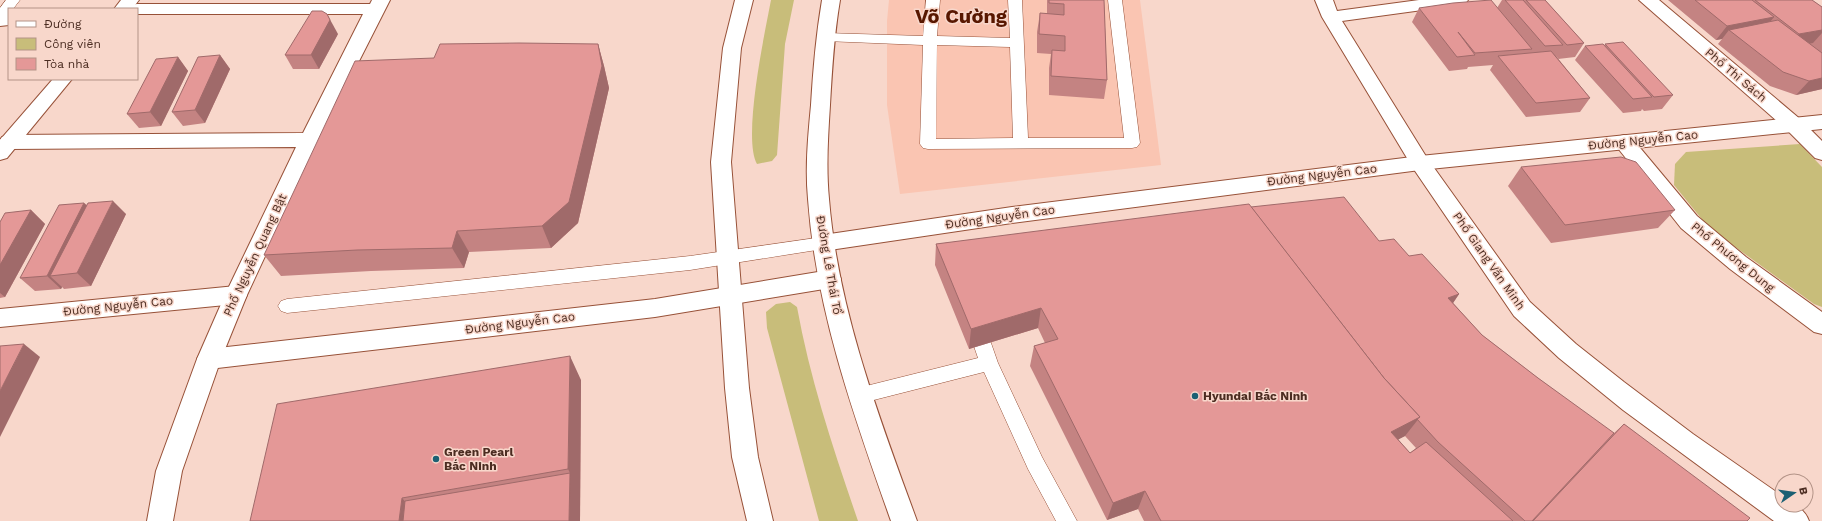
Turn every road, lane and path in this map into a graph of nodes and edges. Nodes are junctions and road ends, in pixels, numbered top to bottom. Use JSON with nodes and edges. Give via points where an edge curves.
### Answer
{"nodes":[{"id":1,"x":13,"y":0,"type":"edge"},
{"id":2,"x":130,"y":0,"type":"edge"},
{"id":3,"x":744,"y":0,"type":"edge"},
{"id":4,"x":831,"y":0,"type":"edge"},
{"id":5,"x":933,"y":0,"type":"edge"},
{"id":6,"x":1015,"y":0,"type":"edge"},
{"id":7,"x":1114,"y":0,"type":"edge"},
{"id":8,"x":1459,"y":0,"type":"edge"},
{"id":9,"x":1648,"y":0,"type":"edge"},
{"id":10,"x":378,"y":4,"type":"edge"},
{"id":11,"x":124,"y":8,"type":"edge"},
{"id":12,"x":138,"y":9,"type":"edge"},
{"id":13,"x":1327,"y":9,"type":"edge"},
{"id":14,"x":0,"y":19,"type":"edge"},
{"id":15,"x":825,"y":37,"type":"junction"},
{"id":16,"x":930,"y":40,"type":"junction"},
{"id":17,"x":1017,"y":43,"type":"junction"},
{"id":18,"x":62,"y":80,"type":"edge"},
{"id":19,"x":1822,"y":122,"type":"edge"},
{"id":20,"x":1793,"y":124,"type":"junction"},
{"id":21,"x":309,"y":140,"type":"junction"},
{"id":22,"x":1624,"y":142,"type":"junction"},
{"id":23,"x":1021,"y":144,"type":"junction"},
{"id":24,"x":4,"y":148,"type":"edge"},
{"id":25,"x":1822,"y":153,"type":"edge"},
{"id":26,"x":1420,"y":163,"type":"junction"},
{"id":27,"x":823,"y":243,"type":"junction"},
{"id":28,"x":727,"y":258,"type":"junction"},
{"id":29,"x":830,"y":279,"type":"junction"},
{"id":30,"x":236,"y":295,"type":"junction"},
{"id":31,"x":730,"y":296,"type":"junction"},
{"id":32,"x":287,"y":306,"type":"dead end"},
{"id":33,"x":969,"y":307,"type":"edge"},
{"id":34,"x":0,"y":318,"type":"edge"},
{"id":35,"x":1822,"y":325,"type":"edge"},
{"id":36,"x":209,"y":359,"type":"junction"},
{"id":37,"x":989,"y":363,"type":"junction"},
{"id":38,"x":862,"y":395,"type":"junction"},
{"id":39,"x":160,"y":521,"type":"edge"},
{"id":40,"x":760,"y":521,"type":"edge"},
{"id":41,"x":904,"y":521,"type":"edge"},
{"id":42,"x":1067,"y":521,"type":"edge"},
{"id":43,"x":1796,"y":521,"type":"edge"}],
"edges":[{"from":1,"to":14,"type":"lane"},
{"from":2,"to":11,"type":"street"},
{"from":3,"to":28,"type":"street","via":[[732,48],[721,162]]},
{"from":4,"to":15,"type":"street","name":"Đường Lê Thái Tổ"},
{"from":5,"to":16,"type":"lane"},
{"from":6,"to":17,"type":"lane"},
{"from":7,"to":23,"type":"lane","via":[[1132,144]]},
{"from":8,"to":13,"type":"street"},
{"from":9,"to":20,"type":"street","name":"Phố Thi Sách"},
{"from":10,"to":12,"type":"street"},
{"from":10,"to":21,"type":"street","name":"Phố Nguyễn Quang Bật"},
{"from":13,"to":26,"type":"street","name":"Phố Giang Văn Minh"},
{"from":15,"to":16,"type":"lane"},
{"from":15,"to":27,"type":"street","name":"Đường Lê Thái Tổ","via":[[816,150]]},
{"from":16,"to":17,"type":"lane"},
{"from":16,"to":23,"type":"lane","via":[[928,144]]},
{"from":17,"to":23,"type":"lane"},
{"from":18,"to":24,"type":"street"},
{"from":19,"to":20,"type":"street","name":"Đường Nguyễn Cao"},
{"from":20,"to":22,"type":"street","name":"Đường Nguyễn Cao"},
{"from":20,"to":25,"type":"street","name":"Phố Thi Sách"},
{"from":21,"to":24,"type":"street"},
{"from":21,"to":30,"type":"street","name":"Phố Nguyễn Quang Bật"},
{"from":22,"to":26,"type":"street","name":"Đường Nguyễn Cao"},
{"from":22,"to":35,"type":"street","name":"Phố Phương Dung","via":[[1689,222],[1755,276]]},
{"from":26,"to":27,"type":"street","name":"Đường Nguyễn Cao","via":[[1012,215]]},
{"from":26,"to":43,"type":"street","name":"Phố Giang Văn Minh","via":[[1507,289],[1542,329],[1602,380],[1668,430]]},
{"from":27,"to":28,"type":"lane"},
{"from":27,"to":29,"type":"street","name":"Đường Lê Thái Tổ"},
{"from":28,"to":31,"type":"street"},
{"from":28,"to":32,"type":"lane"},
{"from":29,"to":31,"type":"street","name":"Đường Nguyễn Cao"},
{"from":29,"to":38,"type":"street","name":"Đường Lê Thái Tổ","via":[[842,336]]},
{"from":30,"to":34,"type":"street","name":"Đường Nguyễn Cao"},
{"from":30,"to":36,"type":"street","name":"Phố Nguyễn Quang Bật"},
{"from":31,"to":36,"type":"street","name":"Đường Nguyễn Cao","via":[[655,308]]},
{"from":31,"to":40,"type":"street","via":[[744,458]]},
{"from":33,"to":37,"type":"lane"},
{"from":36,"to":39,"type":"street","name":"Phố Nguyễn Quang Bật","via":[[169,471]]},
{"from":37,"to":38,"type":"lane"},
{"from":37,"to":42,"type":"lane","via":[[1035,463]]},
{"from":38,"to":41,"type":"street","name":"Đường Lê Thái Tổ"}]}
